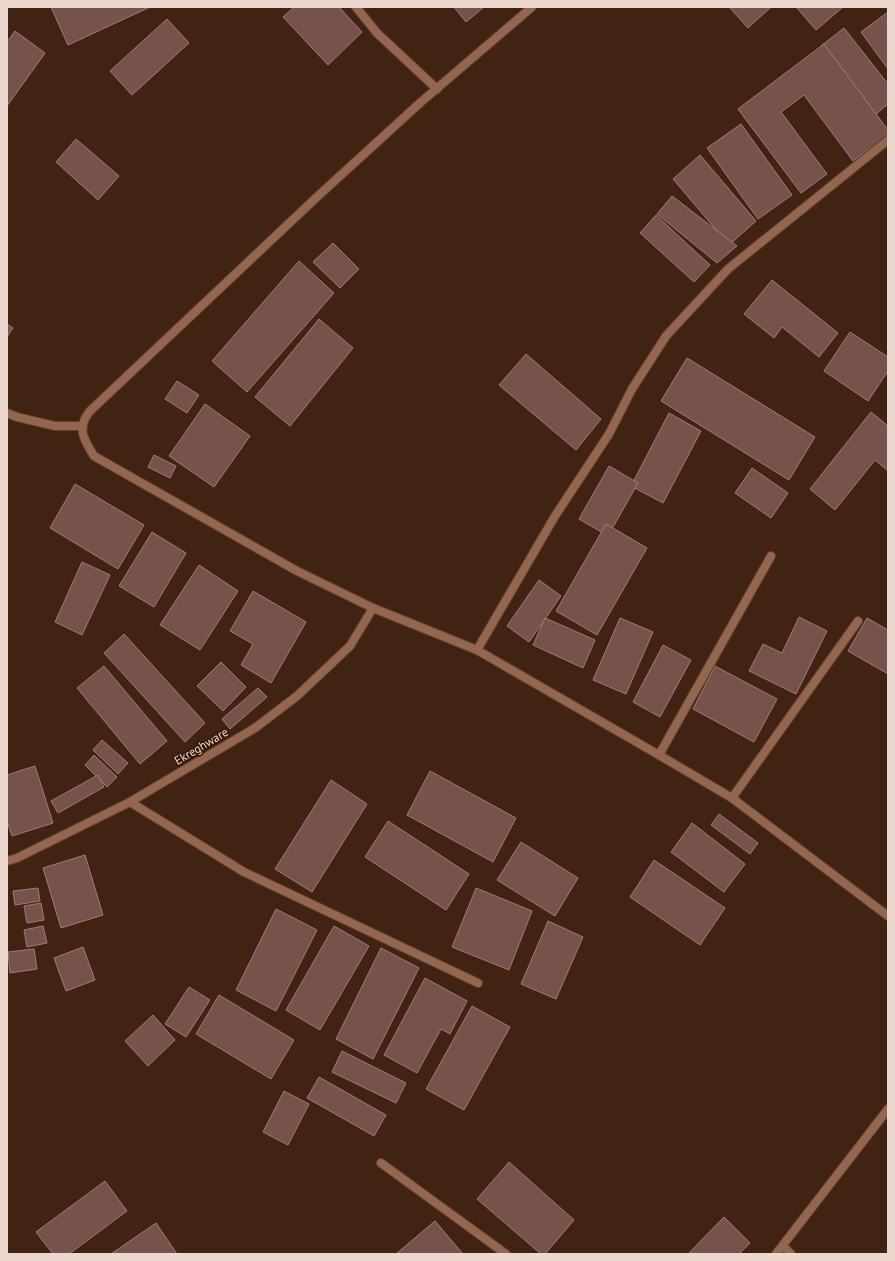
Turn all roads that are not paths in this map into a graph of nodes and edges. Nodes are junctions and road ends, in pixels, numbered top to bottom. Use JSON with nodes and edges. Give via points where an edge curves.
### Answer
{"nodes":[{"id":1,"x":356,"y":7,"type":"edge"},
{"id":2,"x":532,"y":7,"type":"edge"},
{"id":3,"x":437,"y":89,"type":"junction"},
{"id":4,"x":888,"y":140,"type":"edge"},
{"id":5,"x":7,"y":413,"type":"edge"},
{"id":6,"x":82,"y":426,"type":"junction"},
{"id":7,"x":771,"y":556,"type":"dead end"},
{"id":8,"x":373,"y":608,"type":"junction"},
{"id":9,"x":858,"y":621,"type":"dead end"},
{"id":10,"x":476,"y":650,"type":"junction"},
{"id":11,"x":659,"y":755,"type":"junction"},
{"id":12,"x":732,"y":798,"type":"junction"},
{"id":13,"x":130,"y":802,"type":"junction"},
{"id":14,"x":7,"y":861,"type":"edge"},
{"id":15,"x":888,"y":916,"type":"edge"},
{"id":16,"x":478,"y":983,"type":"dead end"},
{"id":17,"x":888,"y":1109,"type":"edge"},
{"id":18,"x":381,"y":1163,"type":"dead end"},
{"id":19,"x":783,"y":1246,"type":"junction"},
{"id":20,"x":506,"y":1254,"type":"edge"},
{"id":21,"x":776,"y":1254,"type":"edge"},
{"id":22,"x":791,"y":1254,"type":"edge"}],
"edges":[{"from":1,"to":3,"type":"street","via":[[377,33]]},
{"from":2,"to":3,"type":"street"},
{"from":3,"to":6,"type":"street","via":[[318,196],[90,411]]},
{"from":4,"to":10,"type":"street","via":[[728,269],[666,336]]},
{"from":5,"to":6,"type":"street","via":[[56,426]]},
{"from":6,"to":8,"type":"street","via":[[83,437],[94,456],[297,571]]},
{"from":7,"to":11,"type":"street"},
{"from":8,"to":10,"type":"street"},
{"from":8,"to":13,"type":"street","name":"Ekreghware","via":[[350,646],[298,696],[255,728]]},
{"from":9,"to":12,"type":"street"},
{"from":10,"to":11,"type":"street"},
{"from":11,"to":12,"type":"street"},
{"from":12,"to":15,"type":"street"},
{"from":13,"to":14,"type":"street","name":"Ekreghware"},
{"from":13,"to":16,"type":"street","via":[[244,872]]},
{"from":17,"to":19,"type":"street"},
{"from":18,"to":20,"type":"street"},
{"from":19,"to":21,"type":"street"},
{"from":19,"to":22,"type":"street"}]}
